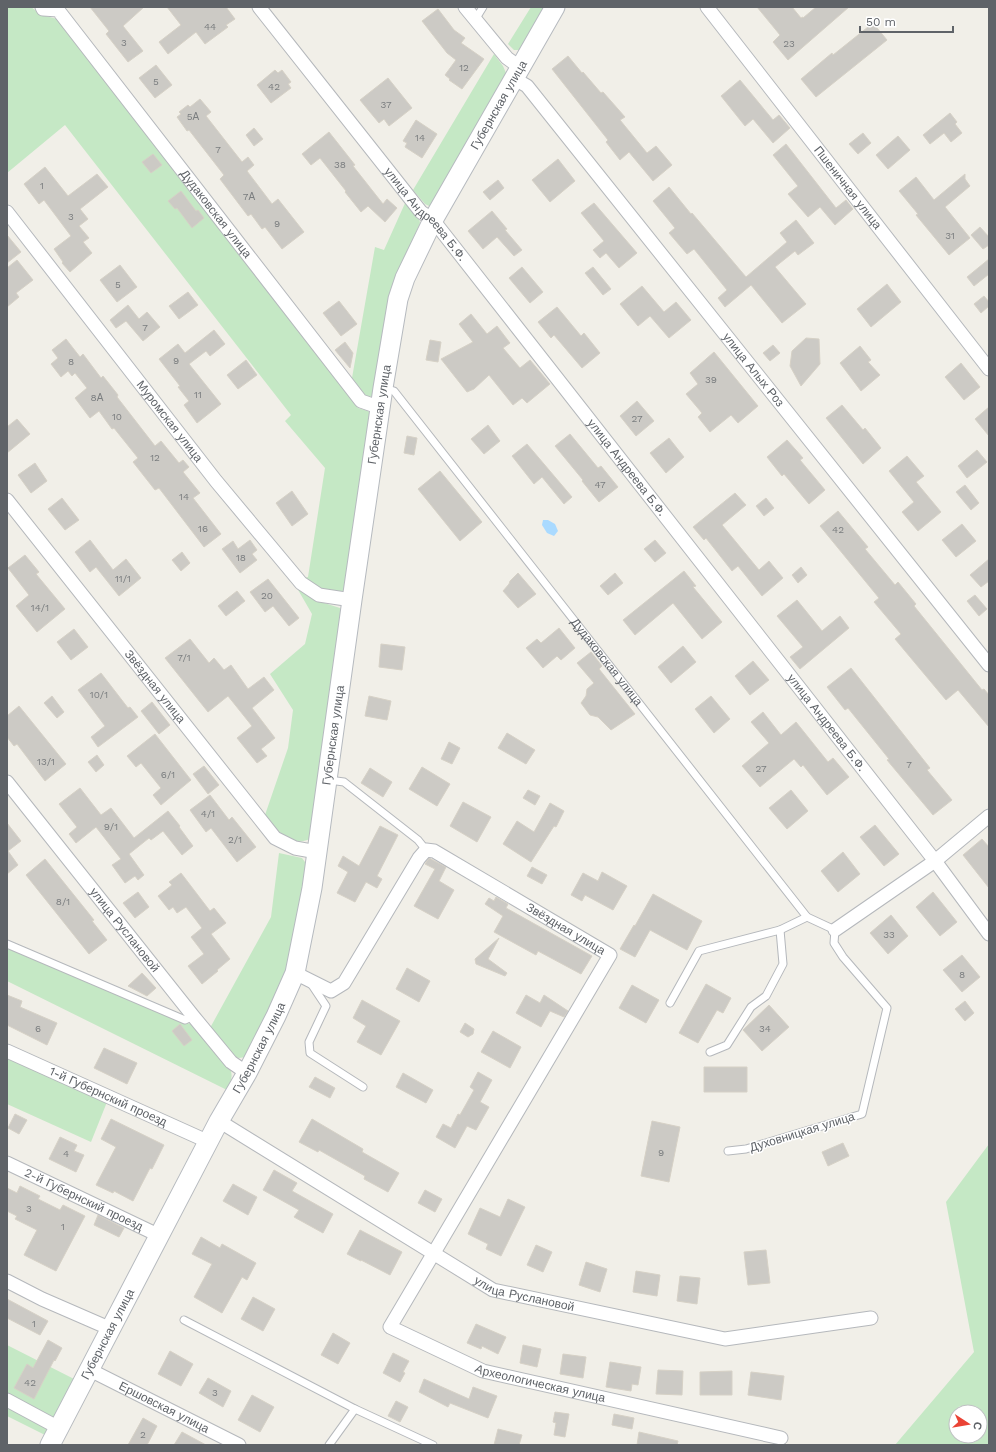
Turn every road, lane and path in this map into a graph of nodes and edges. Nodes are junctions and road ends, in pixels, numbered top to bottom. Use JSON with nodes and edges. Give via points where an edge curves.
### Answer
{"nodes":[{"id":1,"x":42,"y":7,"type":"edge"},
{"id":2,"x":259,"y":7,"type":"edge"},
{"id":3,"x":465,"y":7,"type":"edge"},
{"id":4,"x":483,"y":7,"type":"edge"},
{"id":5,"x":555,"y":7,"type":"edge"},
{"id":6,"x":707,"y":7,"type":"edge"},
{"id":7,"x":59,"y":9,"type":"edge"},
{"id":8,"x":475,"y":20,"type":"junction"},
{"id":9,"x":518,"y":73,"type":"junction"},
{"id":10,"x":7,"y":212,"type":"edge"},
{"id":11,"x":433,"y":220,"type":"junction"},
{"id":12,"x":989,"y":369,"type":"edge"},
{"id":13,"x":383,"y":388,"type":"junction"},
{"id":14,"x":381,"y":408,"type":"junction"},
{"id":15,"x":7,"y":500,"type":"edge"},
{"id":16,"x":352,"y":600,"type":"junction"},
{"id":17,"x":989,"y":665,"type":"edge"},
{"id":18,"x":326,"y":780,"type":"junction"},
{"id":19,"x":7,"y":782,"type":"edge"},
{"id":20,"x":989,"y":816,"type":"edge"},
{"id":21,"x":426,"y":850,"type":"junction"},
{"id":22,"x":317,"y":852,"type":"junction"},
{"id":23,"x":935,"y":861,"type":"junction"},
{"id":24,"x":807,"y":917,"type":"junction"},
{"id":25,"x":780,"y":930,"type":"junction"},
{"id":26,"x":835,"y":930,"type":"junction"},
{"id":27,"x":989,"y":934,"type":"edge"},
{"id":28,"x":7,"y":944,"type":"edge"},
{"id":29,"x":302,"y":977,"type":"junction"},
{"id":30,"x":670,"y":1003,"type":"dead end"},
{"id":31,"x":193,"y":1016,"type":"junction"},
{"id":32,"x":7,"y":1051,"type":"edge"},
{"id":33,"x":710,"y":1052,"type":"dead end"},
{"id":34,"x":247,"y":1073,"type":"junction"},
{"id":35,"x":363,"y":1087,"type":"dead end"},
{"id":36,"x":219,"y":1121,"type":"junction"},
{"id":37,"x":209,"y":1142,"type":"junction"},
{"id":38,"x":728,"y":1151,"type":"dead end"},
{"id":39,"x":7,"y":1163,"type":"edge"},
{"id":40,"x":160,"y":1236,"type":"junction"},
{"id":41,"x":434,"y":1254,"type":"junction"},
{"id":42,"x":7,"y":1282,"type":"edge"},
{"id":43,"x":871,"y":1318,"type":"dead end"},
{"id":44,"x":184,"y":1320,"type":"dead end"},
{"id":45,"x":111,"y":1329,"type":"junction"},
{"id":46,"x":90,"y":1370,"type":"junction"},
{"id":47,"x":7,"y":1400,"type":"edge"},
{"id":48,"x":354,"y":1409,"type":"junction"},
{"id":49,"x":59,"y":1428,"type":"junction"},
{"id":50,"x":781,"y":1438,"type":"dead end"},
{"id":51,"x":50,"y":1445,"type":"edge"},
{"id":52,"x":239,"y":1445,"type":"edge"},
{"id":53,"x":329,"y":1445,"type":"edge"},
{"id":54,"x":433,"y":1445,"type":"edge"}],
"edges":[{"from":1,"to":7,"type":"street"},
{"from":2,"to":11,"type":"street","name":"улица Андреева Б.Ф.","via":[[420,212]]},
{"from":3,"to":8,"type":"street","name":"улица Алых Роз"},
{"from":4,"to":8,"type":"lane"},
{"from":5,"to":9,"type":"street","name":"Губернская улица"},
{"from":6,"to":12,"type":"street","name":"Пшеничная улица"},
{"from":7,"to":14,"type":"street","name":"Дудаковская улица","via":[[360,401]]},
{"from":8,"to":9,"type":"street","name":"улица Алых Роз"},
{"from":9,"to":11,"type":"street","name":"Губернская улица"},
{"from":9,"to":17,"type":"street","name":"улица Алых Роз"},
{"from":10,"to":16,"type":"street","name":"Муромская улица","via":[[216,481],[301,583],[319,595]]},
{"from":11,"to":13,"type":"street","name":"Губернская улица","via":[[405,278],[398,299]]},
{"from":11,"to":23,"type":"street","name":"улица Андреева Б.Ф."},
{"from":13,"to":14,"type":"street","name":"Губернская улица"},
{"from":13,"to":24,"type":"lane","name":"Дудаковская улица","via":[[394,391]]},
{"from":14,"to":16,"type":"street","name":"Губернская улица"},
{"from":15,"to":22,"type":"street","name":"Звёздная улица","via":[[275,838],[295,848]]},
{"from":16,"to":18,"type":"street","name":"Губернская улица"},
{"from":18,"to":21,"type":"lane","via":[[344,782],[418,840]]},
{"from":18,"to":22,"type":"street","name":"Губернская улица"},
{"from":19,"to":31,"type":"street","name":"улица Руслановой"},
{"from":20,"to":23,"type":"street"},
{"from":21,"to":29,"type":"street","via":[[344,983],[331,991]]},
{"from":21,"to":41,"type":"street","name":"Звёздная улица","via":[[434,850],[610,955]]},
{"from":22,"to":29,"type":"street","name":"Губернская улица"},
{"from":23,"to":26,"type":"street"},
{"from":23,"to":27,"type":"street","name":"улица Андреева Б.Ф."},
{"from":24,"to":25,"type":"lane"},
{"from":24,"to":26,"type":"lane","name":"Дудаковская улица"},
{"from":25,"to":30,"type":"lane","via":[[699,951]]},
{"from":25,"to":33,"type":"lane","via":[[782,964],[766,996],[751,1007],[727,1045]]},
{"from":26,"to":38,"type":"lane","name":"Духовницкая улица","via":[[834,943],[843,957],[887,1008],[862,1114],[746,1149]]},
{"from":28,"to":31,"type":"lane","via":[[185,1020]]},
{"from":29,"to":34,"type":"street","name":"Губернская улица","via":[[276,1016]]},
{"from":29,"to":35,"type":"lane","via":[[326,1006],[309,1042],[310,1054]]},
{"from":31,"to":34,"type":"street","name":"улица Руслановой","via":[[231,1062]]},
{"from":32,"to":37,"type":"street","name":"1-й Губернский проезд"},
{"from":34,"to":36,"type":"street","name":"Губернская улица"},
{"from":36,"to":37,"type":"street","name":"Губернская улица"},
{"from":36,"to":41,"type":"street","name":"улица Руслановой"},
{"from":37,"to":40,"type":"street","name":"Губернская улица"},
{"from":39,"to":40,"type":"street","name":"2-й Губернский проезд"},
{"from":40,"to":45,"type":"street","name":"Губернская улица"},
{"from":41,"to":43,"type":"street","name":"улица Руслановой","via":[[493,1290],[725,1339]]},
{"from":41,"to":50,"type":"street","name":"Археологическая улица","via":[[390,1327],[483,1371]]},
{"from":42,"to":45,"type":"street"},
{"from":44,"to":48,"type":"lane"},
{"from":45,"to":46,"type":"street","name":"Губернская улица"},
{"from":46,"to":49,"type":"street","name":"Губернская улица"},
{"from":46,"to":52,"type":"street","name":"Ершовская улица"},
{"from":47,"to":49,"type":"street"},
{"from":48,"to":53,"type":"lane"},
{"from":48,"to":54,"type":"lane"},
{"from":49,"to":51,"type":"street","name":"Губернская улица"}]}
